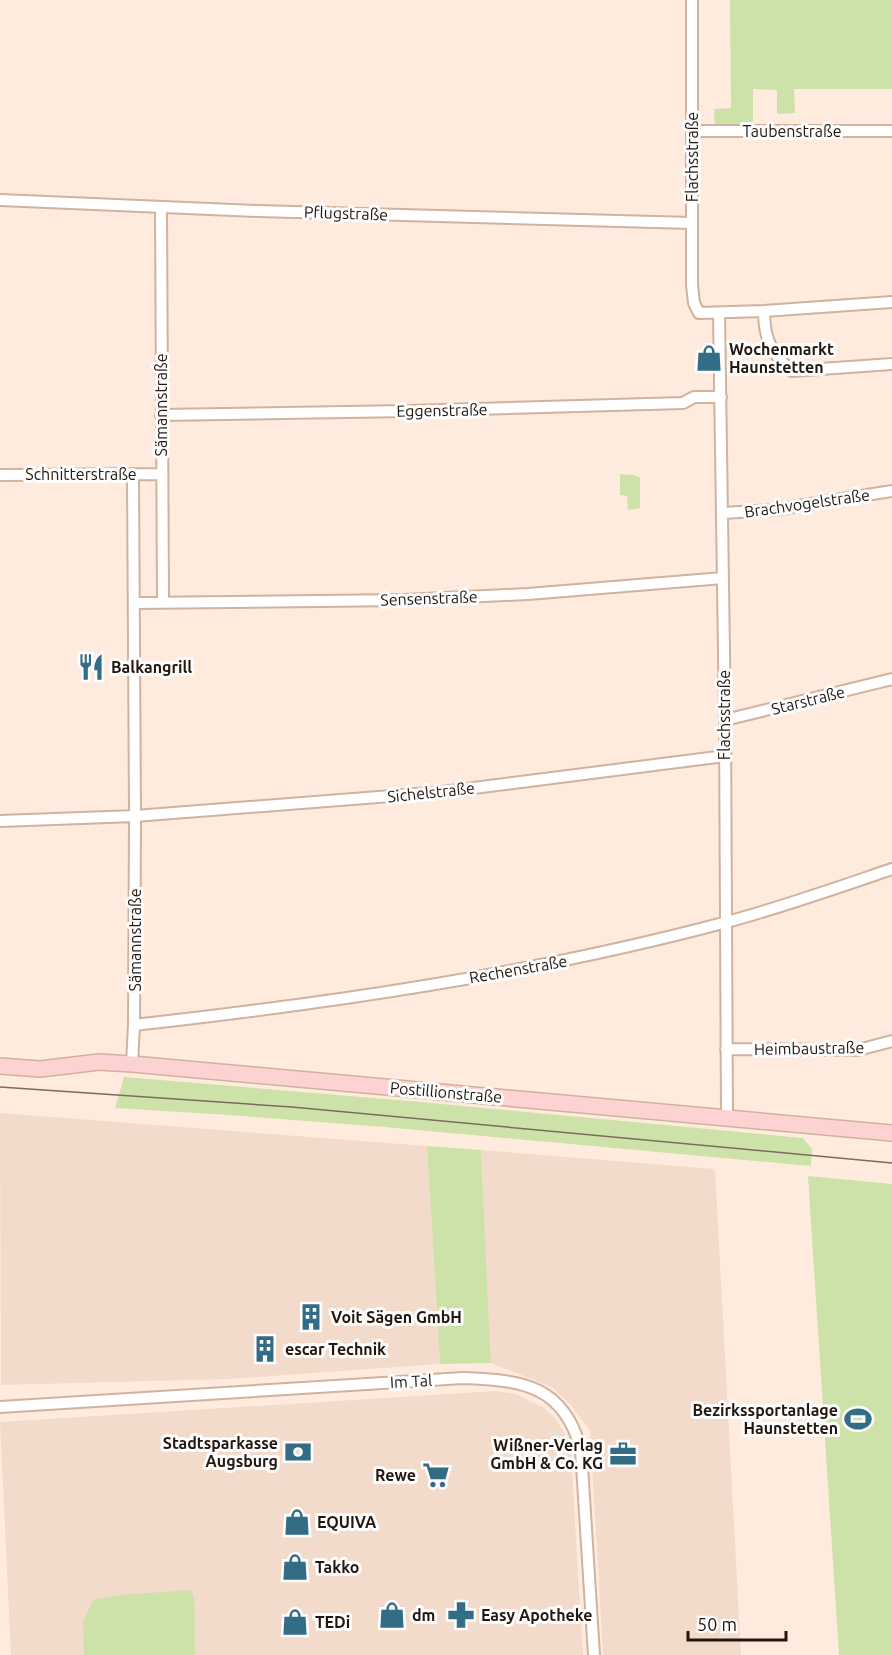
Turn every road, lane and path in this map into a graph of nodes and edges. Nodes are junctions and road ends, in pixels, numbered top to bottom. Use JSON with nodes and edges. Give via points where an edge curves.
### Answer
{"nodes":[{"id":1,"x":692,"y":0,"type":"edge"},
{"id":2,"x":693,"y":131,"type":"junction"},
{"id":3,"x":892,"y":131,"type":"edge"},
{"id":4,"x":0,"y":200,"type":"edge"},
{"id":5,"x":161,"y":207,"type":"junction"},
{"id":6,"x":692,"y":223,"type":"junction"},
{"id":7,"x":892,"y":302,"type":"edge"},
{"id":8,"x":764,"y":311,"type":"junction"},
{"id":9,"x":719,"y":313,"type":"junction"},
{"id":10,"x":892,"y":364,"type":"edge"},
{"id":11,"x":721,"y":397,"type":"junction"},
{"id":12,"x":161,"y":415,"type":"junction"},
{"id":13,"x":133,"y":474,"type":"junction"},
{"id":14,"x":162,"y":474,"type":"junction"},
{"id":15,"x":0,"y":475,"type":"edge"},
{"id":16,"x":892,"y":491,"type":"edge"},
{"id":17,"x":723,"y":513,"type":"junction"},
{"id":18,"x":723,"y":579,"type":"junction"},
{"id":19,"x":134,"y":603,"type":"junction"},
{"id":20,"x":164,"y":603,"type":"junction"},
{"id":21,"x":892,"y":679,"type":"edge"},
{"id":22,"x":725,"y":720,"type":"junction"},
{"id":23,"x":725,"y":756,"type":"junction"},
{"id":24,"x":135,"y":816,"type":"junction"},
{"id":25,"x":0,"y":821,"type":"edge"},
{"id":26,"x":892,"y":869,"type":"edge"},
{"id":27,"x":725,"y":922,"type":"junction"},
{"id":28,"x":135,"y":1025,"type":"junction"},
{"id":29,"x":892,"y":1041,"type":"edge"},
{"id":30,"x":726,"y":1049,"type":"junction"},
{"id":31,"x":132,"y":1064,"type":"junction"},
{"id":32,"x":0,"y":1066,"type":"edge"},
{"id":33,"x":727,"y":1118,"type":"junction"},
{"id":34,"x":892,"y":1134,"type":"edge"},
{"id":35,"x":0,"y":1407,"type":"edge"},
{"id":36,"x":594,"y":1655,"type":"edge"}],
"edges":[{"from":1,"to":2,"type":"street","name":"Flachsstraße"},
{"from":2,"to":3,"type":"street","name":"Taubenstraße"},
{"from":2,"to":6,"type":"street","name":"Flachsstraße"},
{"from":4,"to":5,"type":"street","name":"Pflugstraße"},
{"from":5,"to":6,"type":"street","name":"Pflugstraße"},
{"from":5,"to":12,"type":"street","name":"Sämannstraße"},
{"from":6,"to":9,"type":"street","name":"Flachsstraße","via":[[693,303],[699,313]]},
{"from":7,"to":8,"type":"street"},
{"from":8,"to":9,"type":"street"},
{"from":8,"to":10,"type":"street","via":[[764,328],[770,344],[778,360],[792,371]]},
{"from":9,"to":11,"type":"street","name":"Flachsstraße"},
{"from":11,"to":12,"type":"street","name":"Eggenstraße","via":[[694,397],[683,403]]},
{"from":11,"to":17,"type":"street","name":"Flachsstraße"},
{"from":12,"to":14,"type":"street","name":"Sämannstraße"},
{"from":13,"to":14,"type":"street","name":"Schnitterstraße"},
{"from":13,"to":15,"type":"street","name":"Schnitterstraße"},
{"from":13,"to":19,"type":"street","name":"Sämannstraße"},
{"from":14,"to":20,"type":"street","name":"Sämannstraße"},
{"from":16,"to":17,"type":"street","name":"Brachvogelstraße","via":[[773,510]]},
{"from":17,"to":18,"type":"street","name":"Flachsstraße"},
{"from":18,"to":20,"type":"street","name":"Sensenstraße","via":[[426,599]]},
{"from":18,"to":22,"type":"street","name":"Flachsstraße"},
{"from":19,"to":20,"type":"street","name":"Sensenstraße"},
{"from":19,"to":24,"type":"street","name":"Sämannstraße"},
{"from":21,"to":22,"type":"street","name":"Starstraße"},
{"from":22,"to":23,"type":"street","name":"Flachsstraße"},
{"from":23,"to":24,"type":"street","name":"Sichelstraße","via":[[442,792]]},
{"from":23,"to":27,"type":"street","name":"Flachsstraße"},
{"from":24,"to":25,"type":"street"},
{"from":24,"to":28,"type":"street","name":"Sämannstraße"},
{"from":26,"to":27,"type":"street","name":"Rechenstraße"},
{"from":27,"to":28,"type":"street","name":"Rechenstraße","via":[[580,957],[436,984]]},
{"from":27,"to":30,"type":"street","name":"Flachsstraße"},
{"from":28,"to":31,"type":"street","name":"Sämannstraße"},
{"from":29,"to":30,"type":"street","name":"Heimbaustraße","via":[[858,1050]]},
{"from":30,"to":33,"type":"street","name":"Flachsstraße"},
{"from":31,"to":32,"type":"street","name":"Postillionstraße","via":[[99,1062],[40,1069]]},
{"from":31,"to":33,"type":"street","name":"Postillionstraße"},
{"from":33,"to":34,"type":"street","name":"Postillionstraße"},
{"from":35,"to":36,"type":"street","name":"Im Tal","via":[[463,1378],[506,1380],[531,1386],[545,1393],[567,1416],[581,1450]]}]}
